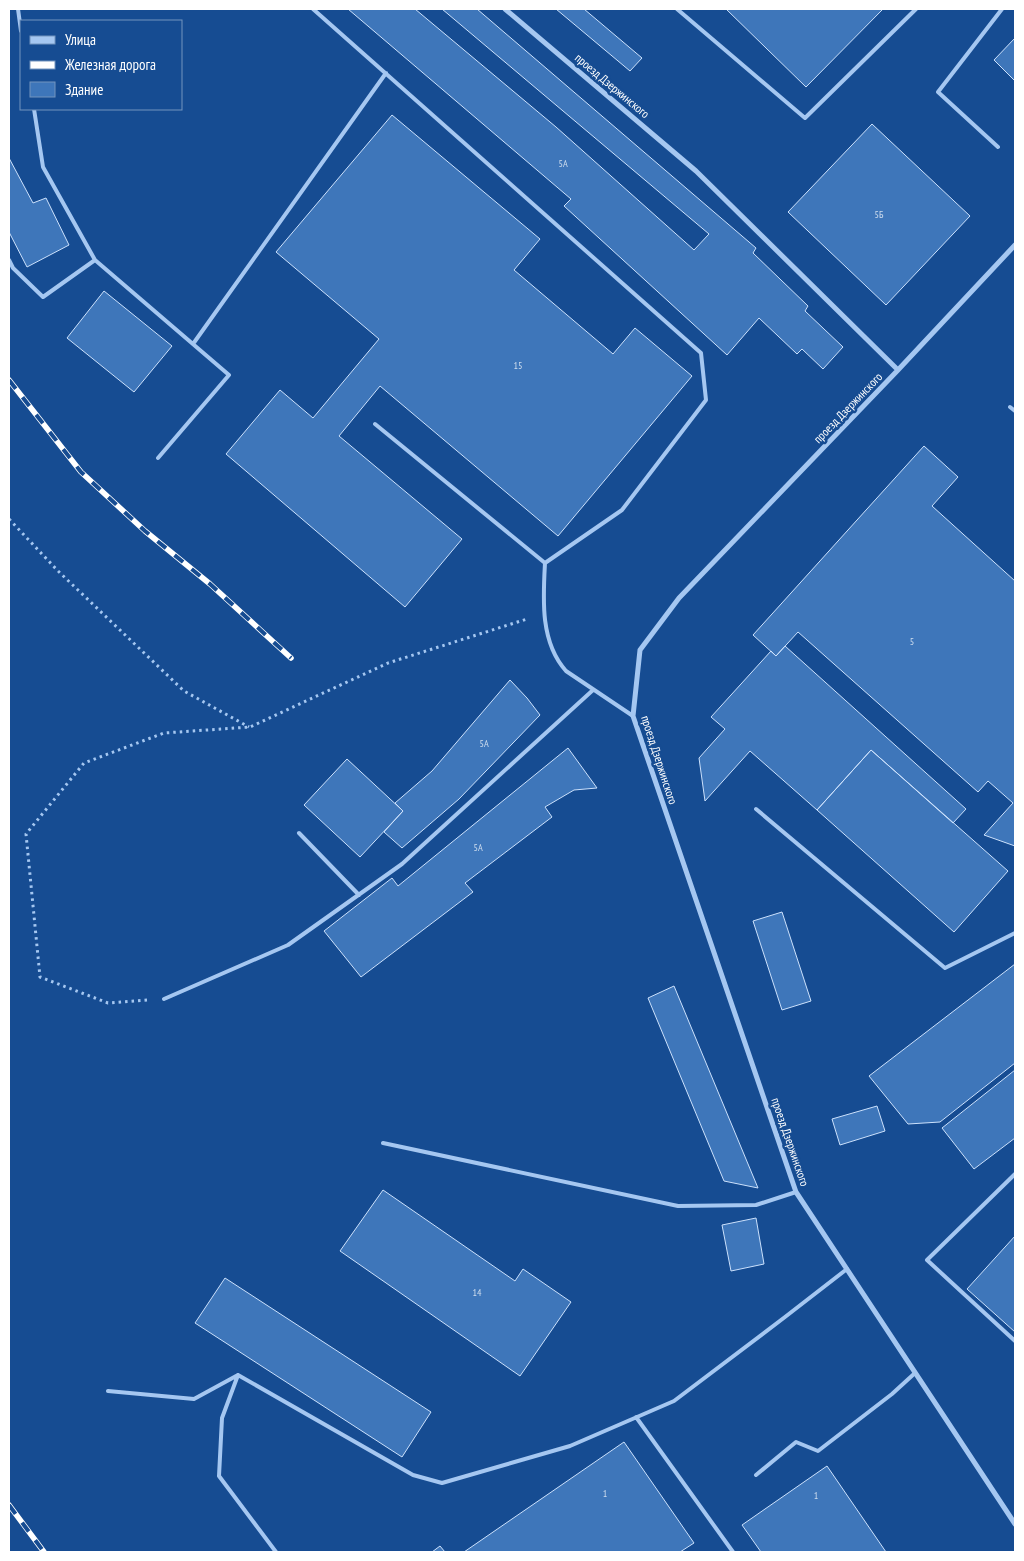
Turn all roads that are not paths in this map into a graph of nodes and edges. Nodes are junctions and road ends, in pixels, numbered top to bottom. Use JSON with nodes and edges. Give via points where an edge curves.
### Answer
{"nodes":[{"id":1,"x":18,"y":9,"type":"edge"},
{"id":2,"x":313,"y":9,"type":"edge"},
{"id":3,"x":505,"y":9,"type":"edge"},
{"id":4,"x":677,"y":9,"type":"edge"},
{"id":5,"x":916,"y":9,"type":"edge"},
{"id":6,"x":1002,"y":9,"type":"edge"},
{"id":7,"x":20,"y":24,"type":"edge"},
{"id":8,"x":386,"y":74,"type":"junction"},
{"id":9,"x":34,"y":110,"type":"edge"},
{"id":10,"x":998,"y":147,"type":"dead end"},
{"id":11,"x":1015,"y":245,"type":"edge"},
{"id":12,"x":9,"y":260,"type":"edge"},
{"id":13,"x":95,"y":260,"type":"junction"},
{"id":14,"x":193,"y":344,"type":"junction"},
{"id":15,"x":898,"y":370,"type":"junction"},
{"id":16,"x":1010,"y":407,"type":"dead end"},
{"id":17,"x":1015,"y":411,"type":"edge"},
{"id":18,"x":375,"y":424,"type":"dead end"},
{"id":19,"x":158,"y":458,"type":"dead end"},
{"id":20,"x":545,"y":563,"type":"junction"},
{"id":21,"x":593,"y":690,"type":"junction"},
{"id":22,"x":633,"y":716,"type":"junction"},
{"id":23,"x":756,"y":809,"type":"dead end"},
{"id":24,"x":299,"y":833,"type":"dead end"},
{"id":25,"x":359,"y":895,"type":"junction"},
{"id":26,"x":1015,"y":932,"type":"edge"},
{"id":27,"x":164,"y":999,"type":"road end"},
{"id":28,"x":382,"y":1143,"type":"dead end"},
{"id":29,"x":1015,"y":1174,"type":"edge"},
{"id":30,"x":796,"y":1192,"type":"junction"},
{"id":31,"x":847,"y":1269,"type":"junction"},
{"id":32,"x":1015,"y":1341,"type":"edge"},
{"id":33,"x":915,"y":1373,"type":"junction"},
{"id":34,"x":238,"y":1375,"type":"junction"},
{"id":35,"x":108,"y":1391,"type":"dead end"},
{"id":36,"x":636,"y":1417,"type":"junction"},
{"id":37,"x":756,"y":1475,"type":"dead end"},
{"id":38,"x":1015,"y":1524,"type":"edge"},
{"id":39,"x":276,"y":1552,"type":"edge"},
{"id":40,"x":733,"y":1552,"type":"edge"}],
"edges":[{"from":1,"to":7,"type":"lane"},
{"from":2,"to":8,"type":"lane"},
{"from":3,"to":15,"type":"street","name":"проезд Дзержинского","via":[[696,171]]},
{"from":4,"to":5,"type":"lane","via":[[805,118]]},
{"from":6,"to":10,"type":"lane","via":[[938,92]]},
{"from":8,"to":14,"type":"lane"},
{"from":8,"to":20,"type":"lane","via":[[701,353],[706,400],[622,510]]},
{"from":9,"to":13,"type":"lane","via":[[44,167]]},
{"from":11,"to":15,"type":"street"},
{"from":12,"to":13,"type":"lane","via":[[43,297]]},
{"from":13,"to":14,"type":"lane"},
{"from":14,"to":19,"type":"lane","via":[[229,375]]},
{"from":15,"to":22,"type":"street","name":"проезд Дзержинского","via":[[679,598],[640,650]]},
{"from":16,"to":17,"type":"lane"},
{"from":18,"to":20,"type":"lane"},
{"from":20,"to":21,"type":"lane","via":[[542,602],[550,645],[566,671]]},
{"from":21,"to":22,"type":"lane"},
{"from":21,"to":25,"type":"lane","via":[[402,864]]},
{"from":22,"to":30,"type":"street","name":"проезд Дзержинского"},
{"from":23,"to":26,"type":"lane","via":[[945,968]]},
{"from":24,"to":25,"type":"lane"},
{"from":25,"to":27,"type":"lane","via":[[288,945]]},
{"from":28,"to":30,"type":"lane","via":[[678,1206],[756,1205]]},
{"from":29,"to":32,"type":"lane","via":[[927,1260]]},
{"from":30,"to":31,"type":"street","name":"проезд Дзержинского"},
{"from":31,"to":33,"type":"street","name":"проезд Дзержинского"},
{"from":31,"to":36,"type":"lane","via":[[674,1401]]},
{"from":33,"to":37,"type":"lane","via":[[818,1451],[796,1442]]},
{"from":33,"to":38,"type":"street","name":"проезд Дзержинского"},
{"from":34,"to":35,"type":"lane","via":[[194,1398]]},
{"from":34,"to":36,"type":"lane","via":[[414,1475],[442,1484],[570,1446]]},
{"from":34,"to":39,"type":"lane","via":[[222,1418],[219,1476]]},
{"from":36,"to":40,"type":"lane"}]}
